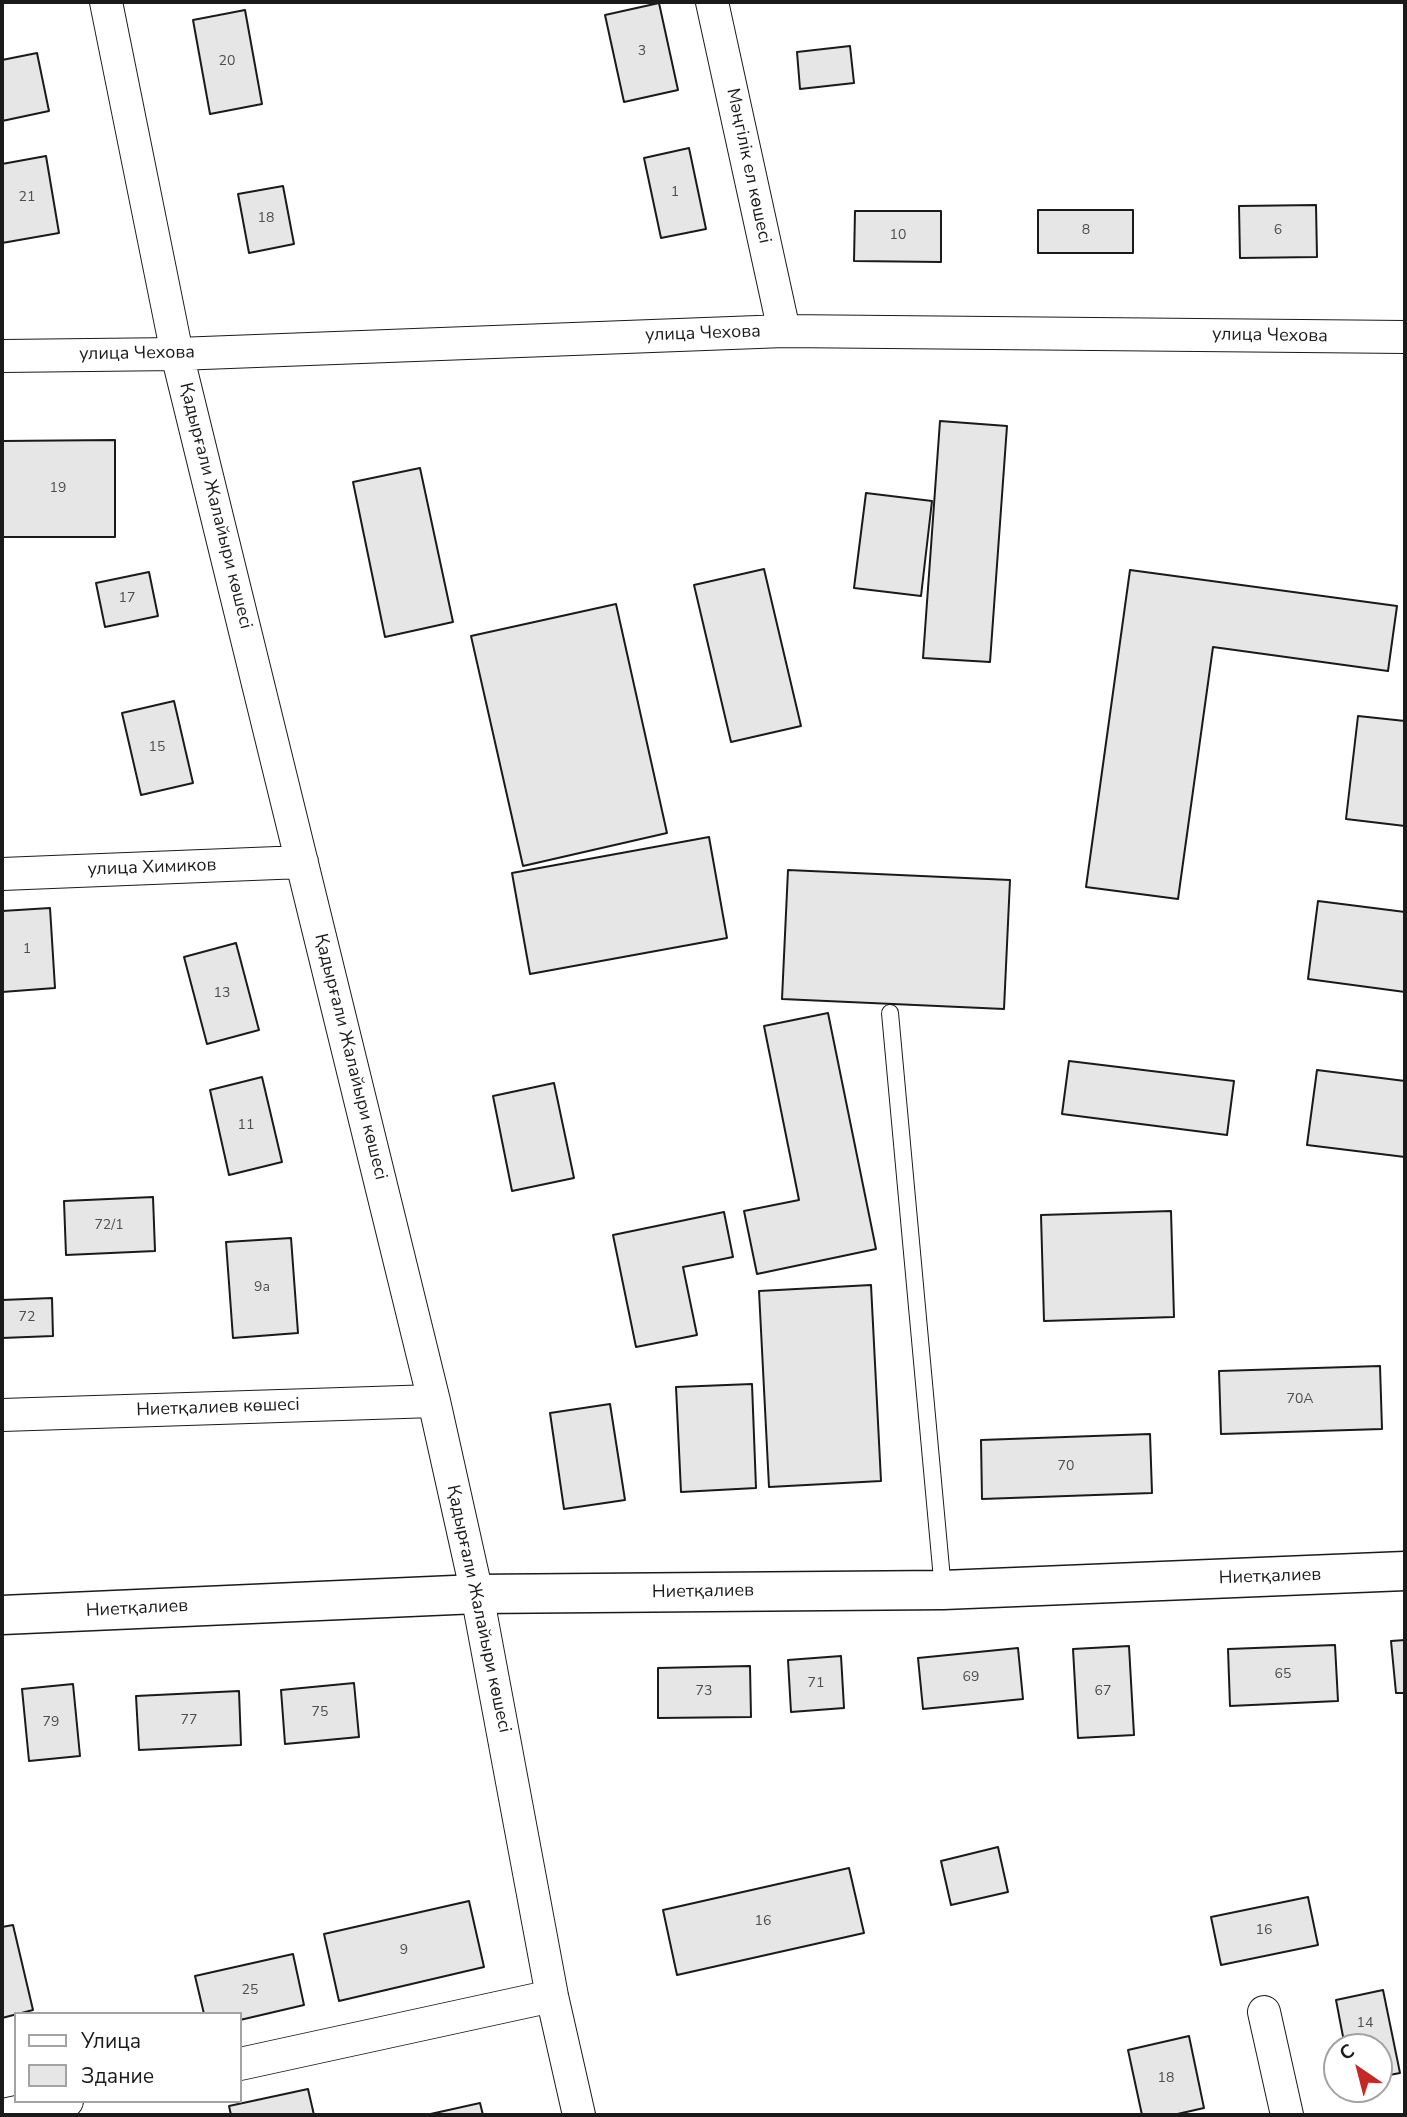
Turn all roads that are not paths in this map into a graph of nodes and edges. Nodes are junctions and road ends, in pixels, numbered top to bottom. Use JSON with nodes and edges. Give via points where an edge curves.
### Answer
{"nodes":[{"id":1,"x":106,"y":2,"type":"edge"},
{"id":2,"x":712,"y":2,"type":"edge"},
{"id":3,"x":783,"y":331,"type":"junction"},
{"id":4,"x":1405,"y":337,"type":"edge"},
{"id":5,"x":177,"y":354,"type":"junction"},
{"id":6,"x":2,"y":356,"type":"edge"},
{"id":7,"x":302,"y":862,"type":"junction"},
{"id":8,"x":2,"y":874,"type":"edge"},
{"id":9,"x":890,"y":1013,"type":"dead end"},
{"id":10,"x":434,"y":1401,"type":"junction"},
{"id":11,"x":2,"y":1415,"type":"edge"},
{"id":12,"x":1405,"y":1571,"type":"edge"},
{"id":13,"x":943,"y":1590,"type":"junction"},
{"id":14,"x":477,"y":1594,"type":"junction"},
{"id":15,"x":2,"y":1615,"type":"edge"},
{"id":16,"x":552,"y":1996,"type":"junction"},
{"id":17,"x":1264,"y":2012,"type":"dead end"},
{"id":18,"x":242,"y":2064,"type":"edge"},
{"id":19,"x":58,"y":2103,"type":"edge"},
{"id":20,"x":3,"y":2115,"type":"edge"},
{"id":21,"x":579,"y":2115,"type":"edge"},
{"id":22,"x":1287,"y":2115,"type":"edge"}],
"edges":[{"from":1,"to":5,"type":"street","name":"Қадырғали Жалайыри көшесі"},
{"from":2,"to":3,"type":"street","name":"Мәңгілік ел көшесі"},
{"from":3,"to":4,"type":"street","name":"улица Чехова"},
{"from":3,"to":5,"type":"street","name":"улица Чехова"},
{"from":5,"to":6,"type":"street","name":"улица Чехова"},
{"from":5,"to":7,"type":"street","name":"Қадырғали Жалайыри көшесі"},
{"from":7,"to":8,"type":"street","name":"улица Химиков"},
{"from":7,"to":10,"type":"street","name":"Қадырғали Жалайыри көшесі"},
{"from":9,"to":13,"type":"lane"},
{"from":10,"to":11,"type":"street","name":"Ниетқалиев көшесі"},
{"from":10,"to":14,"type":"street","name":"Қадырғали Жалайыри көшесі"},
{"from":12,"to":13,"type":"street","name":"Ниетқалиев"},
{"from":13,"to":14,"type":"street","name":"Ниетқалиев"},
{"from":14,"to":15,"type":"street","name":"Ниетқалиев"},
{"from":14,"to":16,"type":"street","name":"Қадырғали Жалайыри көшесі"},
{"from":16,"to":18,"type":"street"},
{"from":16,"to":21,"type":"street","name":"Қадырғали Жалайыри көшесі"},
{"from":17,"to":22,"type":"street"},
{"from":19,"to":20,"type":"street"}]}
